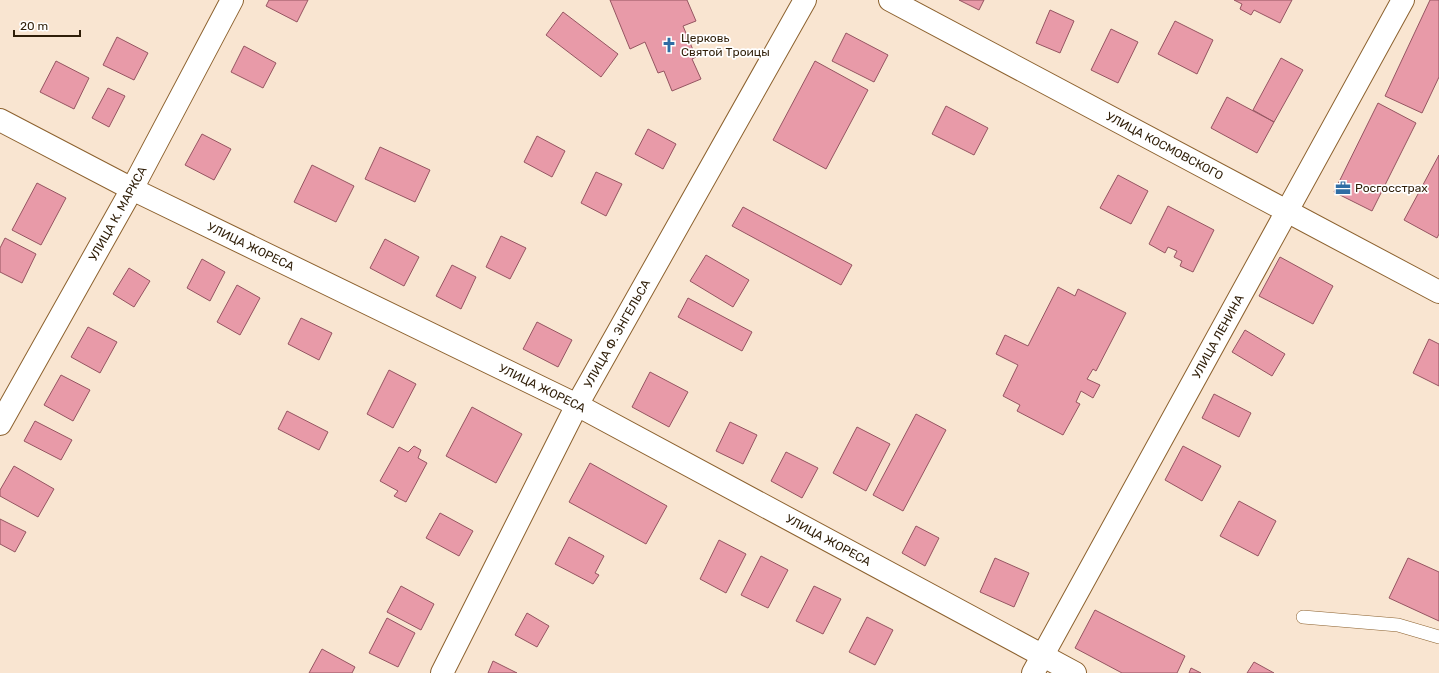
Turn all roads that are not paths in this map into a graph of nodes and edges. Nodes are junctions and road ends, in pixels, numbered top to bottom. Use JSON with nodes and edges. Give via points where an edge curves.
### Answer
{"nodes":[{"id":1,"x":232,"y":0,"type":"edge"},
{"id":2,"x":805,"y":0,"type":"edge"},
{"id":3,"x":890,"y":0,"type":"edge"},
{"id":4,"x":1403,"y":0,"type":"edge"},
{"id":5,"x":0,"y":120,"type":"edge"},
{"id":6,"x":132,"y":189,"type":"junction"},
{"id":7,"x":1288,"y":211,"type":"junction"},
{"id":8,"x":1439,"y":292,"type":"edge"},
{"id":9,"x":577,"y":406,"type":"junction"},
{"id":10,"x":0,"y":424,"type":"edge"},
{"id":11,"x":1303,"y":617,"type":"dead end"},
{"id":12,"x":1439,"y":637,"type":"edge"},
{"id":13,"x":1038,"y":664,"type":"edge"},
{"id":14,"x":442,"y":673,"type":"edge"},
{"id":15,"x":1076,"y":673,"type":"edge"}],
"edges":[{"from":1,"to":6,"type":"street","name":"УЛИЦА К. МАРКСА"},
{"from":2,"to":9,"type":"street","name":"УЛИЦА Ф. ЭНГЕЛЬСА"},
{"from":3,"to":7,"type":"street","name":"УЛИЦА КОСМОВСКОГО"},
{"from":4,"to":7,"type":"street","name":"УЛИЦА ЛЕНИНА"},
{"from":5,"to":6,"type":"street","name":"УЛИЦА ЖОРЕСА"},
{"from":6,"to":9,"type":"street","name":"УЛИЦА ЖОРЕСА"},
{"from":6,"to":10,"type":"street","name":"УЛИЦА К. МАРКСА"},
{"from":7,"to":8,"type":"street","name":"УЛИЦА КОСМОВСКОГО"},
{"from":7,"to":13,"type":"street","name":"УЛИЦА ЛЕНИНА"},
{"from":9,"to":13,"type":"street","name":"УЛИЦА ЖОРЕСА"},
{"from":9,"to":14,"type":"street","name":"УЛИЦА Ф. ЭНГЕЛЬСА"},
{"from":11,"to":12,"type":"lane","via":[[1398,625]]},
{"from":13,"to":15,"type":"street","name":"УЛИЦА ЖОРЕСА"}]}
